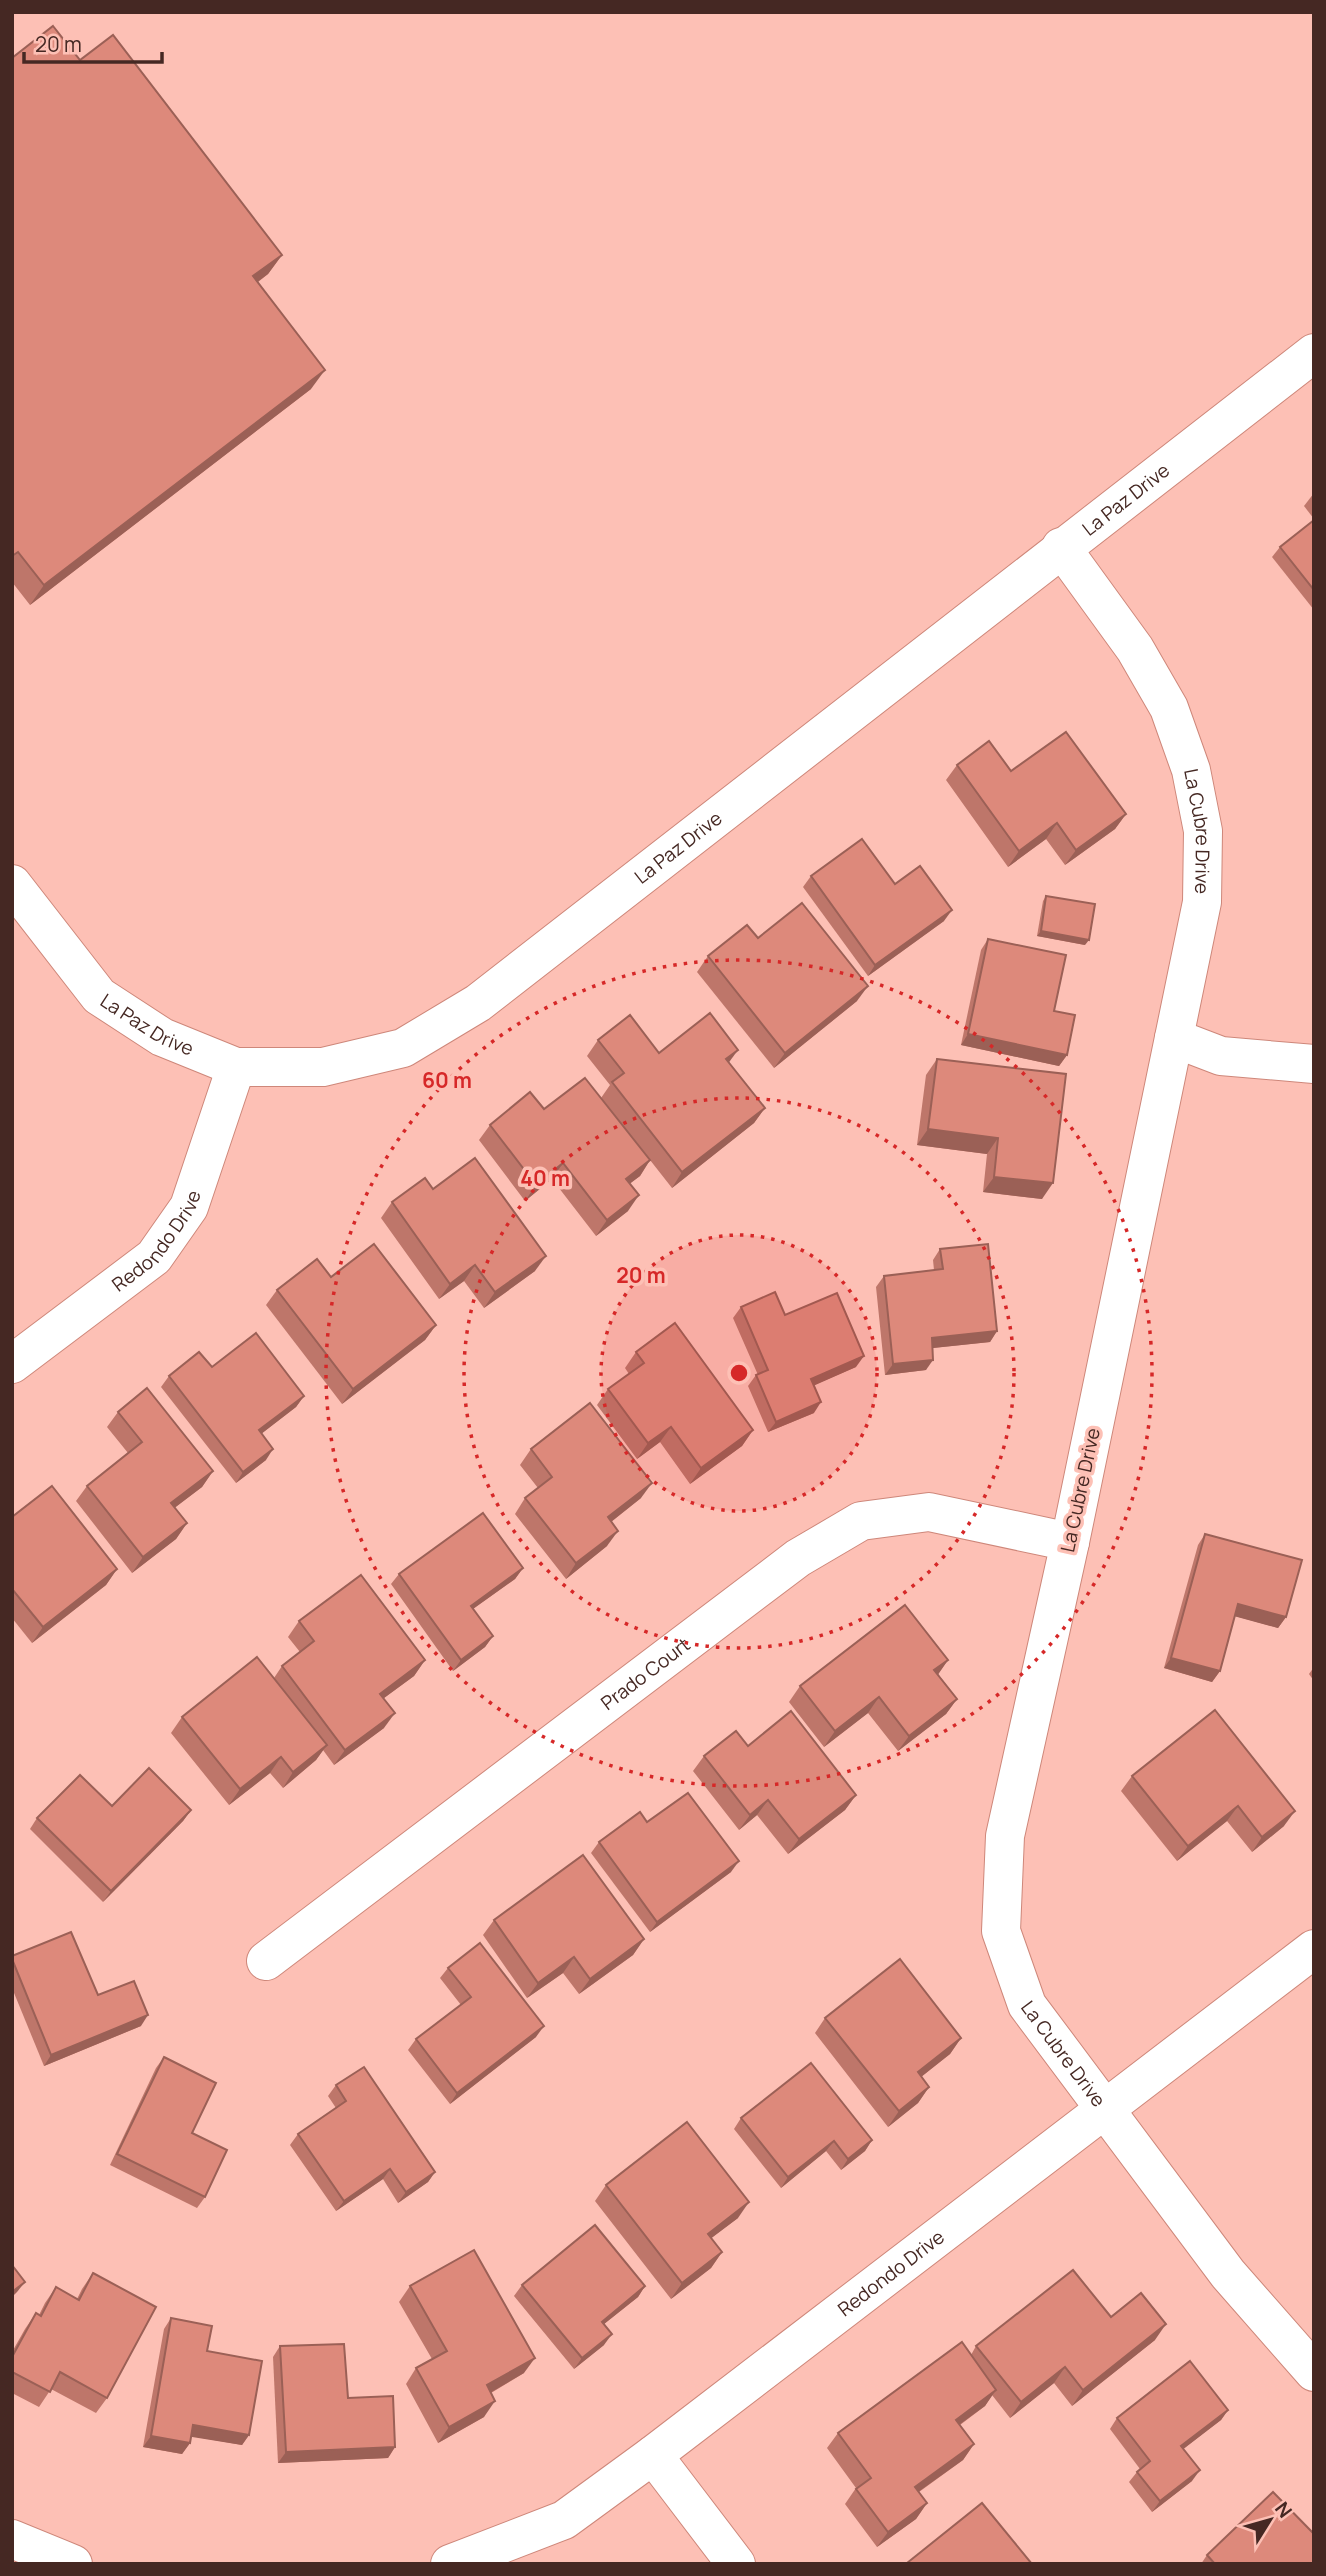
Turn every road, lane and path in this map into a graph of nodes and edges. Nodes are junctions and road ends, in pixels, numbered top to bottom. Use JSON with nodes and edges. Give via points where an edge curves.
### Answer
{"nodes":[{"id":1,"x":1314,"y":353,"type":"edge"},
{"id":2,"x":1061,"y":547,"type":"junction"},
{"id":3,"x":12,"y":884,"type":"edge"},
{"id":4,"x":1174,"y":1038,"type":"junction"},
{"id":5,"x":1314,"y":1064,"type":"edge"},
{"id":6,"x":236,"y":1067,"type":"junction"},
{"id":7,"x":12,"y":1364,"type":"edge"},
{"id":8,"x":1070,"y":1542,"type":"junction"},
{"id":9,"x":1314,"y":1949,"type":"edge"},
{"id":10,"x":266,"y":1961,"type":"dead end"},
{"id":11,"x":1104,"y":2108,"type":"junction"},
{"id":12,"x":1314,"y":2372,"type":"edge"},
{"id":13,"x":653,"y":2455,"type":"junction"},
{"id":14,"x":12,"y":2539,"type":"edge"},
{"id":15,"x":74,"y":2564,"type":"edge"},
{"id":16,"x":450,"y":2564,"type":"edge"},
{"id":17,"x":736,"y":2564,"type":"edge"}],
"edges":[{"from":1,"to":2,"type":"street","name":"La Paz Drive"},
{"from":2,"to":4,"type":"street","name":"La Cubre Drive","via":[[1135,649],[1169,708],[1191,770],[1203,831],[1202,902]]},
{"from":2,"to":6,"type":"street","name":"La Paz Drive","via":[[478,1003],[403,1048],[323,1067]]},
{"from":3,"to":6,"type":"street","name":"La Paz Drive","via":[[99,996],[162,1037]]},
{"from":4,"to":5,"type":"street","via":[[1221,1056]]},
{"from":4,"to":8,"type":"street","name":"La Cubre Drive"},
{"from":6,"to":7,"type":"street","name":"Redondo Drive","via":[[189,1207],[154,1257]]},
{"from":8,"to":10,"type":"street","name":"Prado Court","via":[[929,1512],[861,1521],[798,1558]]},
{"from":8,"to":11,"type":"street","name":"La Cubre Drive","via":[[1005,1836],[1001,1931],[1027,2005]]},
{"from":9,"to":11,"type":"street","name":"Redondo Drive"},
{"from":11,"to":12,"type":"street","name":"La Cubre Drive","via":[[1228,2274]]},
{"from":11,"to":13,"type":"street","name":"Redondo Drive"},
{"from":13,"to":16,"type":"street","name":"Redondo Drive","via":[[564,2519]]},
{"from":13,"to":17,"type":"street"},
{"from":14,"to":15,"type":"street"}]}
